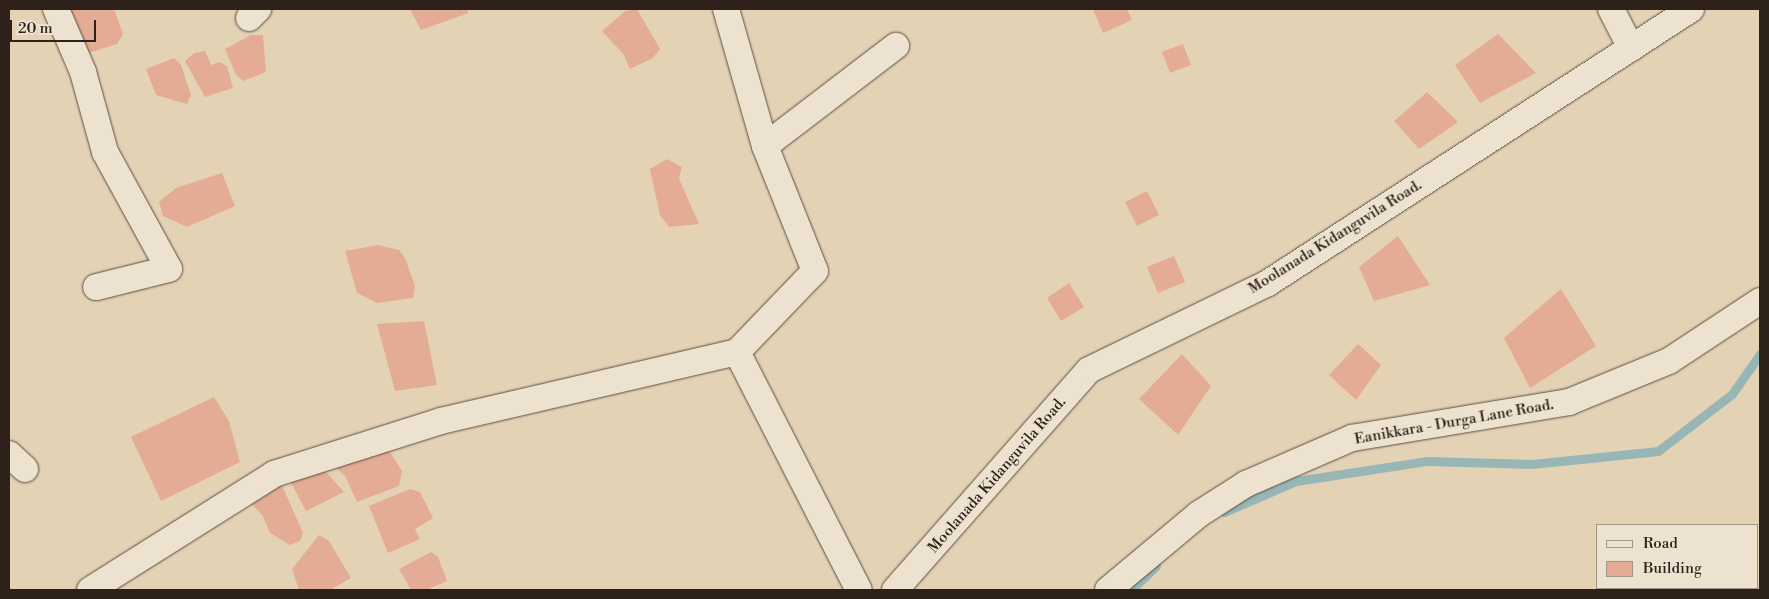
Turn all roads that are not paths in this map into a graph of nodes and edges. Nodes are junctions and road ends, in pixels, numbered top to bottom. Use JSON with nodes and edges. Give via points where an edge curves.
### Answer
{"nodes":[{"id":1,"x":56,"y":9,"type":"edge"},
{"id":2,"x":726,"y":9,"type":"edge"},
{"id":3,"x":1611,"y":9,"type":"edge"},
{"id":4,"x":1691,"y":9,"type":"edge"},
{"id":5,"x":896,"y":46,"type":"dead end"},
{"id":6,"x":1631,"y":48,"type":"junction"},
{"id":7,"x":765,"y":146,"type":"junction"},
{"id":8,"x":96,"y":287,"type":"dead end"},
{"id":9,"x":1760,"y":301,"type":"edge"},
{"id":10,"x":737,"y":352,"type":"junction"},
{"id":11,"x":90,"y":590,"type":"edge"},
{"id":12,"x":859,"y":590,"type":"edge"},
{"id":13,"x":895,"y":590,"type":"edge"},
{"id":14,"x":1108,"y":590,"type":"edge"}],
"edges":[{"from":1,"to":8,"type":"street","via":[[82,72],[105,152],[169,269]]},
{"from":2,"to":7,"type":"street"},
{"from":3,"to":6,"type":"street"},
{"from":4,"to":6,"type":"street","name":"Moolanada Kidanguvila Road."},
{"from":5,"to":7,"type":"street"},
{"from":6,"to":13,"type":"street","name":"Moolanada Kidanguvila Road.","via":[[1268,283],[1089,370]]},
{"from":7,"to":10,"type":"street","via":[[815,271]]},
{"from":9,"to":14,"type":"street","name":"Eanikkara - Durga Lane Road.","via":[[1669,361],[1569,402],[1352,438],[1246,484],[1199,514]]},
{"from":10,"to":11,"type":"street","via":[[441,421],[274,474]]},
{"from":10,"to":12,"type":"street"}]}
